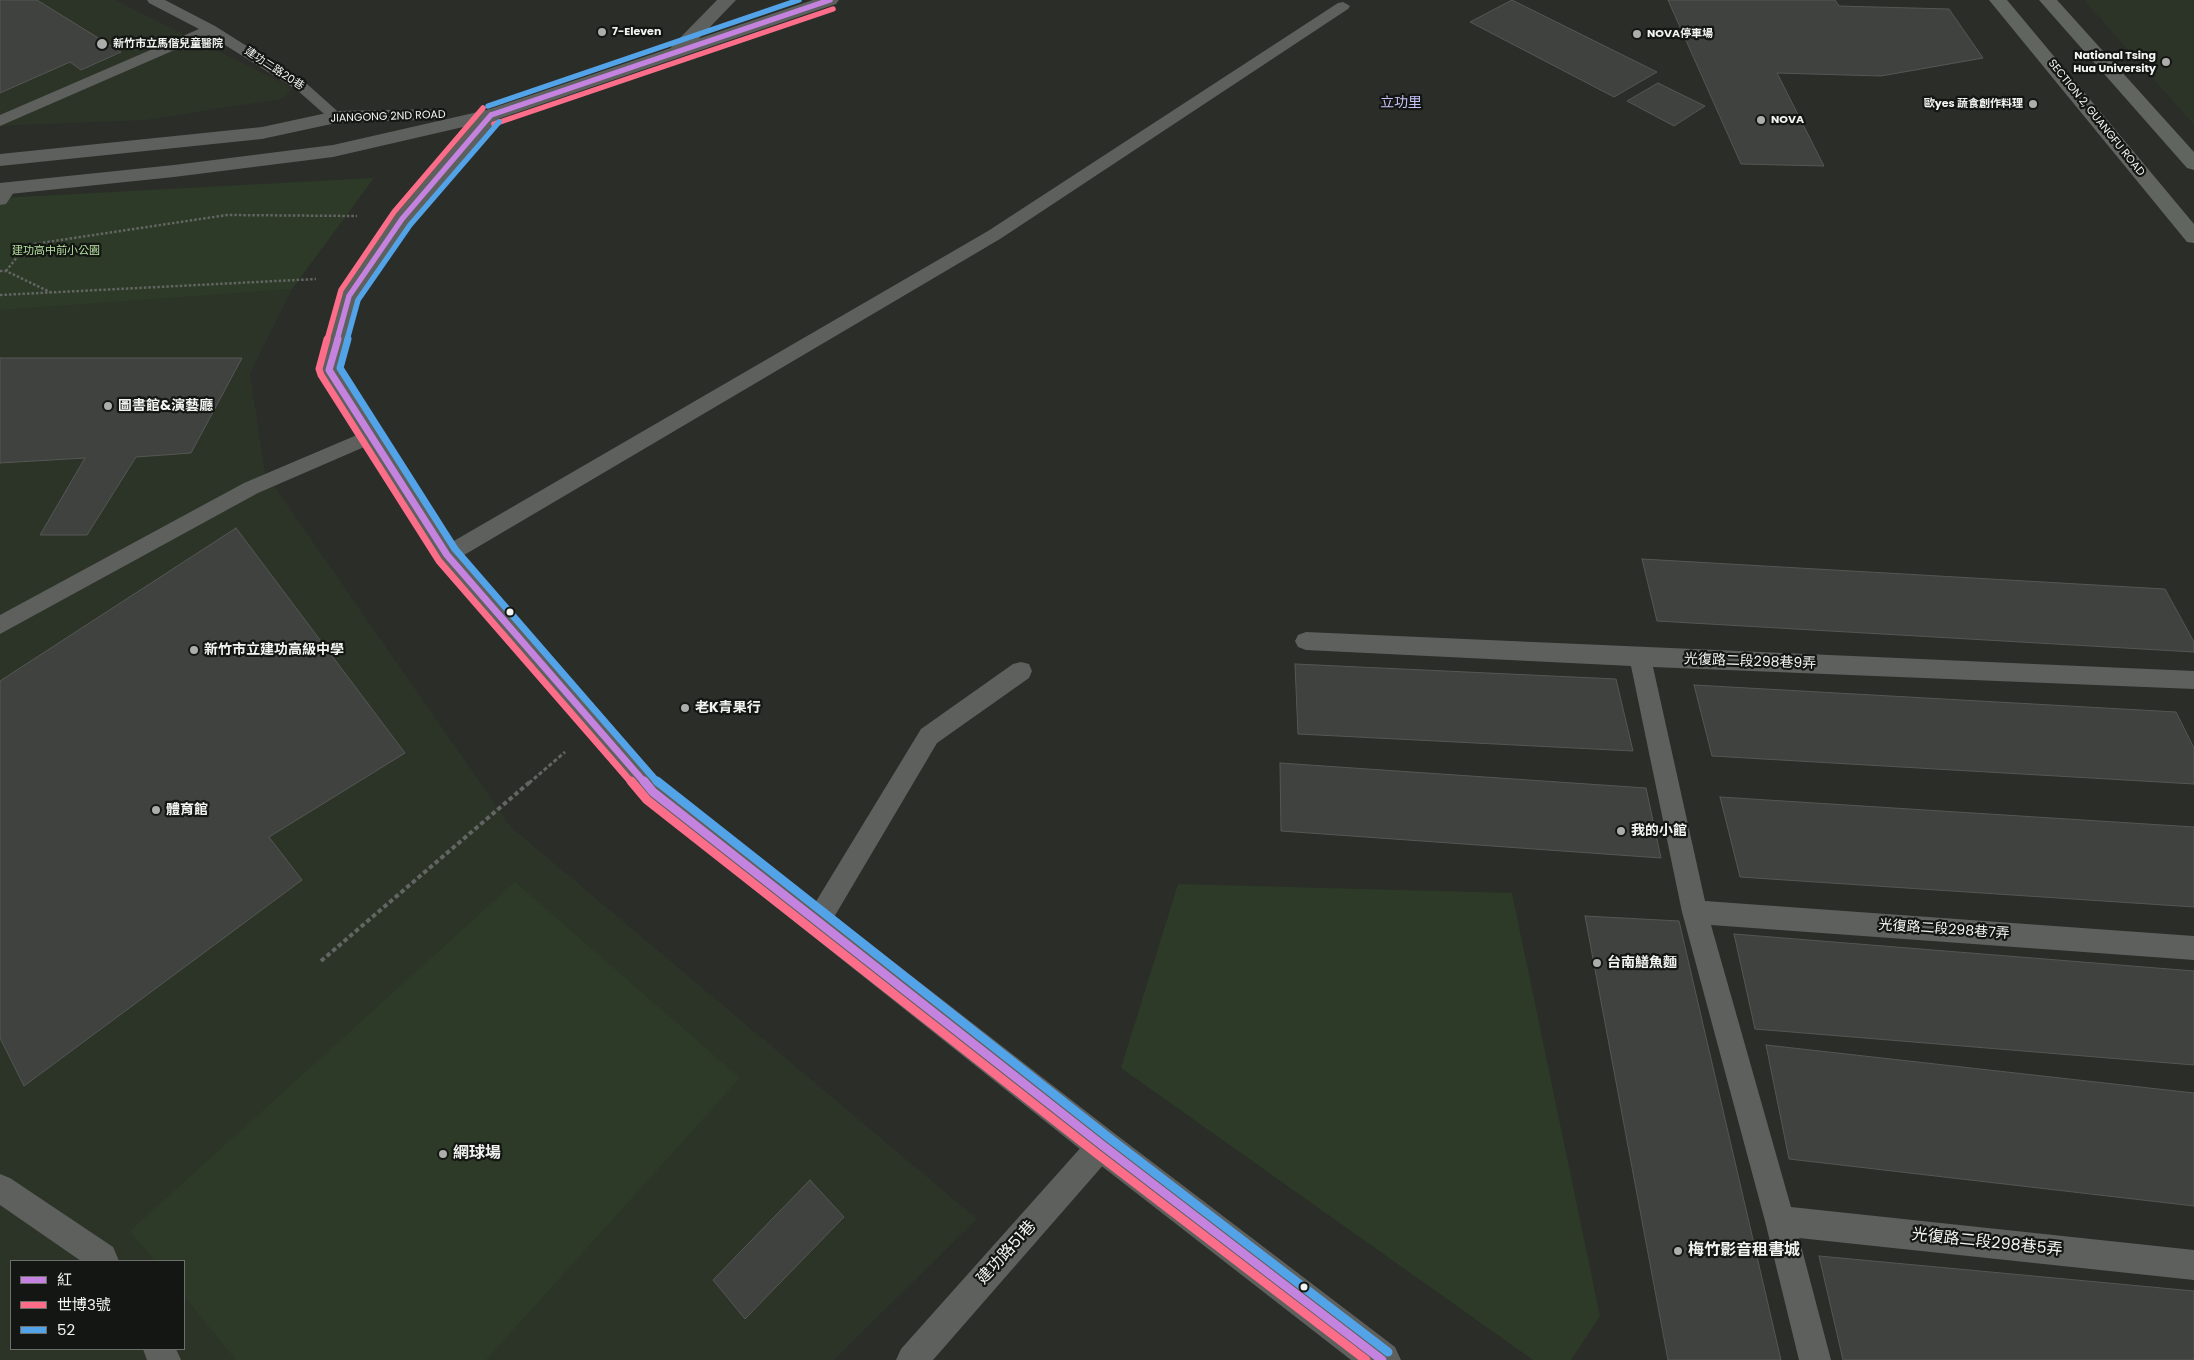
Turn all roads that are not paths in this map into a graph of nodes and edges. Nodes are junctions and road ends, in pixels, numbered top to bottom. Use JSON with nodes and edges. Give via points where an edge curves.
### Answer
{"nodes":[{"id":1,"x":154,"y":0,"type":"edge"},
{"id":2,"x":727,"y":0,"type":"edge"},
{"id":3,"x":830,"y":0,"type":"edge"},
{"id":4,"x":1998,"y":0,"type":"edge"},
{"id":5,"x":2048,"y":0,"type":"edge"},
{"id":6,"x":1343,"y":6,"type":"dead end"},
{"id":7,"x":210,"y":29,"type":"junction"},
{"id":8,"x":679,"y":50,"type":"junction"},
{"id":9,"x":491,"y":114,"type":"junction"},
{"id":10,"x":336,"y":117,"type":"junction"},
{"id":11,"x":0,"y":121,"type":"edge"},
{"id":12,"x":0,"y":160,"type":"edge"},
{"id":13,"x":2194,"y":164,"type":"edge"},
{"id":14,"x":3,"y":193,"type":"edge"},
{"id":15,"x":2194,"y":237,"type":"edge"},
{"id":16,"x":371,"y":436,"type":"junction"},
{"id":17,"x":447,"y":555,"type":"junction"},
{"id":18,"x":0,"y":625,"type":"edge"},
{"id":19,"x":1306,"y":641,"type":"dead end"},
{"id":20,"x":1640,"y":657,"type":"junction"},
{"id":21,"x":1020,"y":671,"type":"dead end"},
{"id":22,"x":2194,"y":680,"type":"edge"},
{"id":23,"x":1694,"y":912,"type":"junction"},
{"id":24,"x":818,"y":921,"type":"junction"},
{"id":25,"x":2194,"y":948,"type":"edge"},
{"id":26,"x":1102,"y":1146,"type":"junction"},
{"id":27,"x":0,"y":1188,"type":"edge"},
{"id":28,"x":1780,"y":1221,"type":"junction"},
{"id":29,"x":103,"y":1260,"type":"edge"},
{"id":30,"x":2194,"y":1265,"type":"edge"},
{"id":31,"x":912,"y":1360,"type":"edge"},
{"id":32,"x":1382,"y":1360,"type":"edge"},
{"id":33,"x":1815,"y":1360,"type":"edge"}],
"edges":[{"from":1,"to":7,"type":"lane","name":"建功二路20巷"},
{"from":2,"to":8,"type":"street"},
{"from":3,"to":8,"type":"street"},
{"from":4,"to":15,"type":"main road","name":"SECTION 2, GUANGFU ROAD"},
{"from":5,"to":13,"type":"main road"},
{"from":6,"to":17,"type":"lane","via":[[994,235]]},
{"from":7,"to":10,"type":"lane","name":"建功二路20巷","via":[[302,86]]},
{"from":7,"to":11,"type":"lane"},
{"from":8,"to":9,"type":"street"},
{"from":9,"to":10,"type":"street","name":"JIANGONG 2ND ROAD"},
{"from":9,"to":14,"type":"street","name":"JIANGONG 2ND ROAD","via":[[334,151]]},
{"from":9,"to":16,"type":"street","via":[[402,218],[349,296],[329,370]]},
{"from":10,"to":12,"type":"street","name":"JIANGONG 2ND ROAD","via":[[262,133]]},
{"from":16,"to":17,"type":"street"},
{"from":16,"to":18,"type":"lane","via":[[251,488]]},
{"from":17,"to":24,"type":"street","via":[[653,792]]},
{"from":19,"to":20,"type":"lane","name":"光復路二段298巷9弄"},
{"from":20,"to":22,"type":"lane","name":"光復路二段298巷9弄"},
{"from":20,"to":23,"type":"lane"},
{"from":21,"to":24,"type":"lane","via":[[929,736]]},
{"from":23,"to":25,"type":"lane","name":"光復路二段298巷7弄"},
{"from":23,"to":28,"type":"lane"},
{"from":24,"to":26,"type":"street"},
{"from":26,"to":31,"type":"lane","name":"建功路51巷"},
{"from":26,"to":32,"type":"street"},
{"from":27,"to":29,"type":"lane"},
{"from":28,"to":30,"type":"lane","name":"光復路二段298巷5弄"},
{"from":28,"to":33,"type":"lane"}]}
